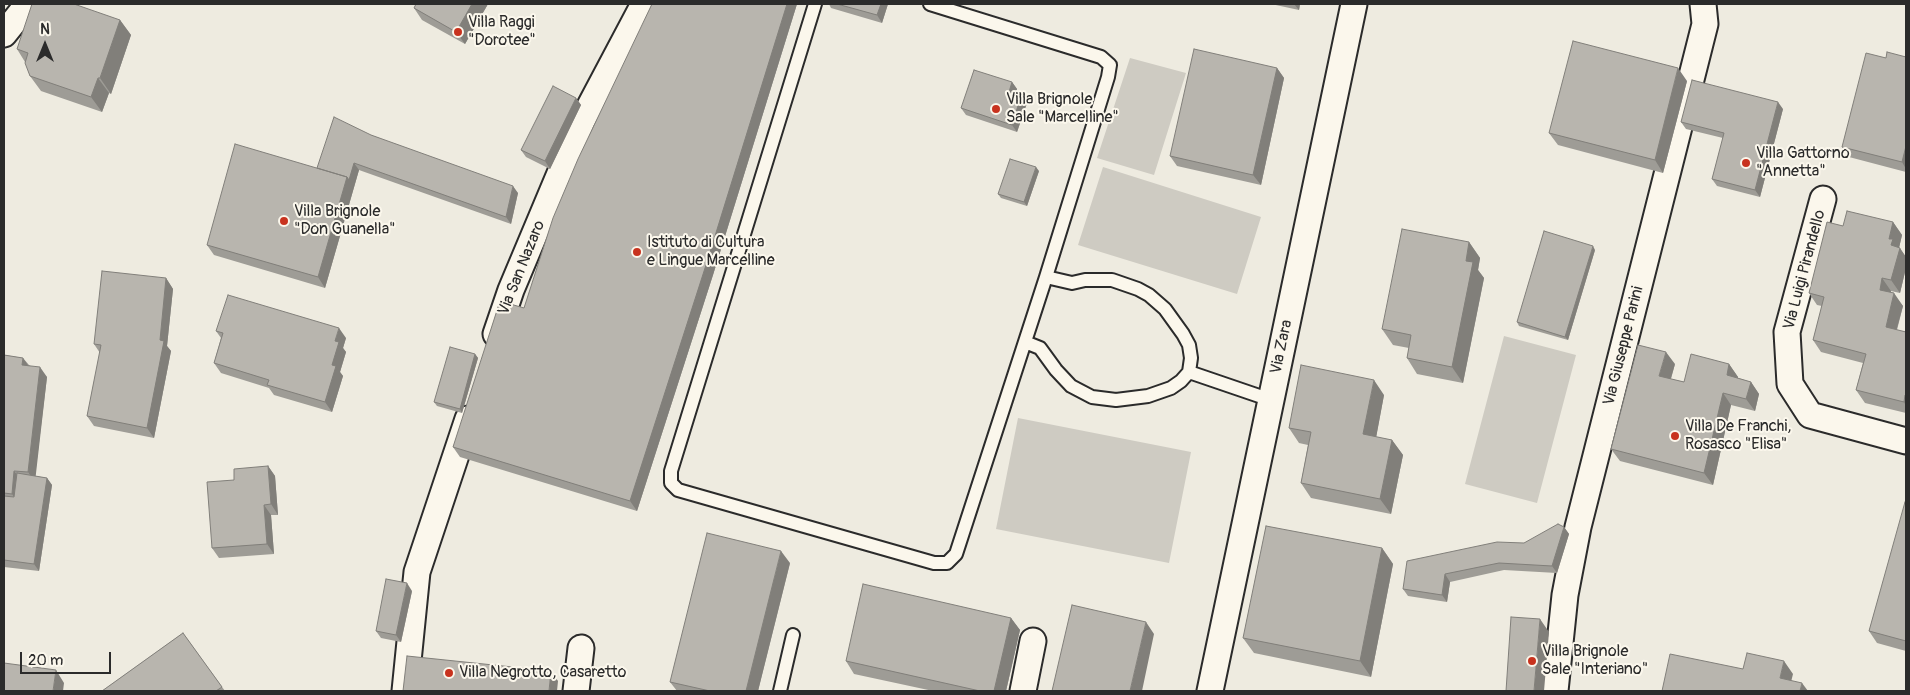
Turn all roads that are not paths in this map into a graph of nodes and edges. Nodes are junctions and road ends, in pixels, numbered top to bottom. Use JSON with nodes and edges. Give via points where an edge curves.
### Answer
{"nodes":[{"id":1,"x":28,"y":4,"type":"edge"},
{"id":2,"x":644,"y":4,"type":"edge"},
{"id":3,"x":815,"y":4,"type":"edge"},
{"id":4,"x":930,"y":4,"type":"edge"},
{"id":5,"x":1354,"y":4,"type":"edge"},
{"id":6,"x":1703,"y":4,"type":"edge"},
{"id":7,"x":4,"y":34,"type":"edge"},
{"id":8,"x":1823,"y":200,"type":"dead end"},
{"id":9,"x":1046,"y":278,"type":"junction"},
{"id":10,"x":1025,"y":342,"type":"junction"},
{"id":11,"x":489,"y":356,"type":"edge"},
{"id":12,"x":1189,"y":372,"type":"junction"},
{"id":13,"x":476,"y":393,"type":"edge"},
{"id":14,"x":1271,"y":400,"type":"junction"},
{"id":15,"x":1906,"y":440,"type":"edge"},
{"id":16,"x":792,"y":635,"type":"dead end"},
{"id":17,"x":1033,"y":641,"type":"dead end"},
{"id":18,"x":582,"y":648,"type":"dead end"},
{"id":19,"x":405,"y":691,"type":"edge"},
{"id":20,"x":576,"y":691,"type":"edge"},
{"id":21,"x":780,"y":691,"type":"edge"},
{"id":22,"x":1023,"y":691,"type":"edge"},
{"id":23,"x":1210,"y":691,"type":"edge"},
{"id":24,"x":1555,"y":691,"type":"edge"}],
"edges":[{"from":1,"to":7,"type":"street"},
{"from":2,"to":11,"type":"street","name":"Via San Nazaro","via":[[582,121],[511,290]]},
{"from":3,"to":10,"type":"lane","via":[[671,471],[671,483],[678,490],[934,563],[947,563],[956,554]]},
{"from":4,"to":9,"type":"lane","via":[[1101,56],[1110,65]]},
{"from":5,"to":14,"type":"street","name":"Via Zara"},
{"from":6,"to":24,"type":"street","name":"Via Giuseppe Parini","via":[[1705,24],[1578,527],[1565,595]]},
{"from":8,"to":15,"type":"street","name":"Via Luigi Pirandello","via":[[1787,332],[1790,384],[1810,415]]},
{"from":9,"to":10,"type":"lane"},
{"from":9,"to":12,"type":"lane","via":[[1072,283],[1112,280],[1149,295],[1165,309],[1184,334],[1191,358]]},
{"from":10,"to":12,"type":"lane","via":[[1040,348],[1071,386],[1092,397],[1125,399],[1162,392]]},
{"from":12,"to":14,"type":"lane"},
{"from":13,"to":19,"type":"street","via":[[417,572]]},
{"from":14,"to":23,"type":"street","name":"Via Zara"},
{"from":16,"to":21,"type":"lane"},
{"from":17,"to":22,"type":"street"},
{"from":18,"to":20,"type":"street"}]}
